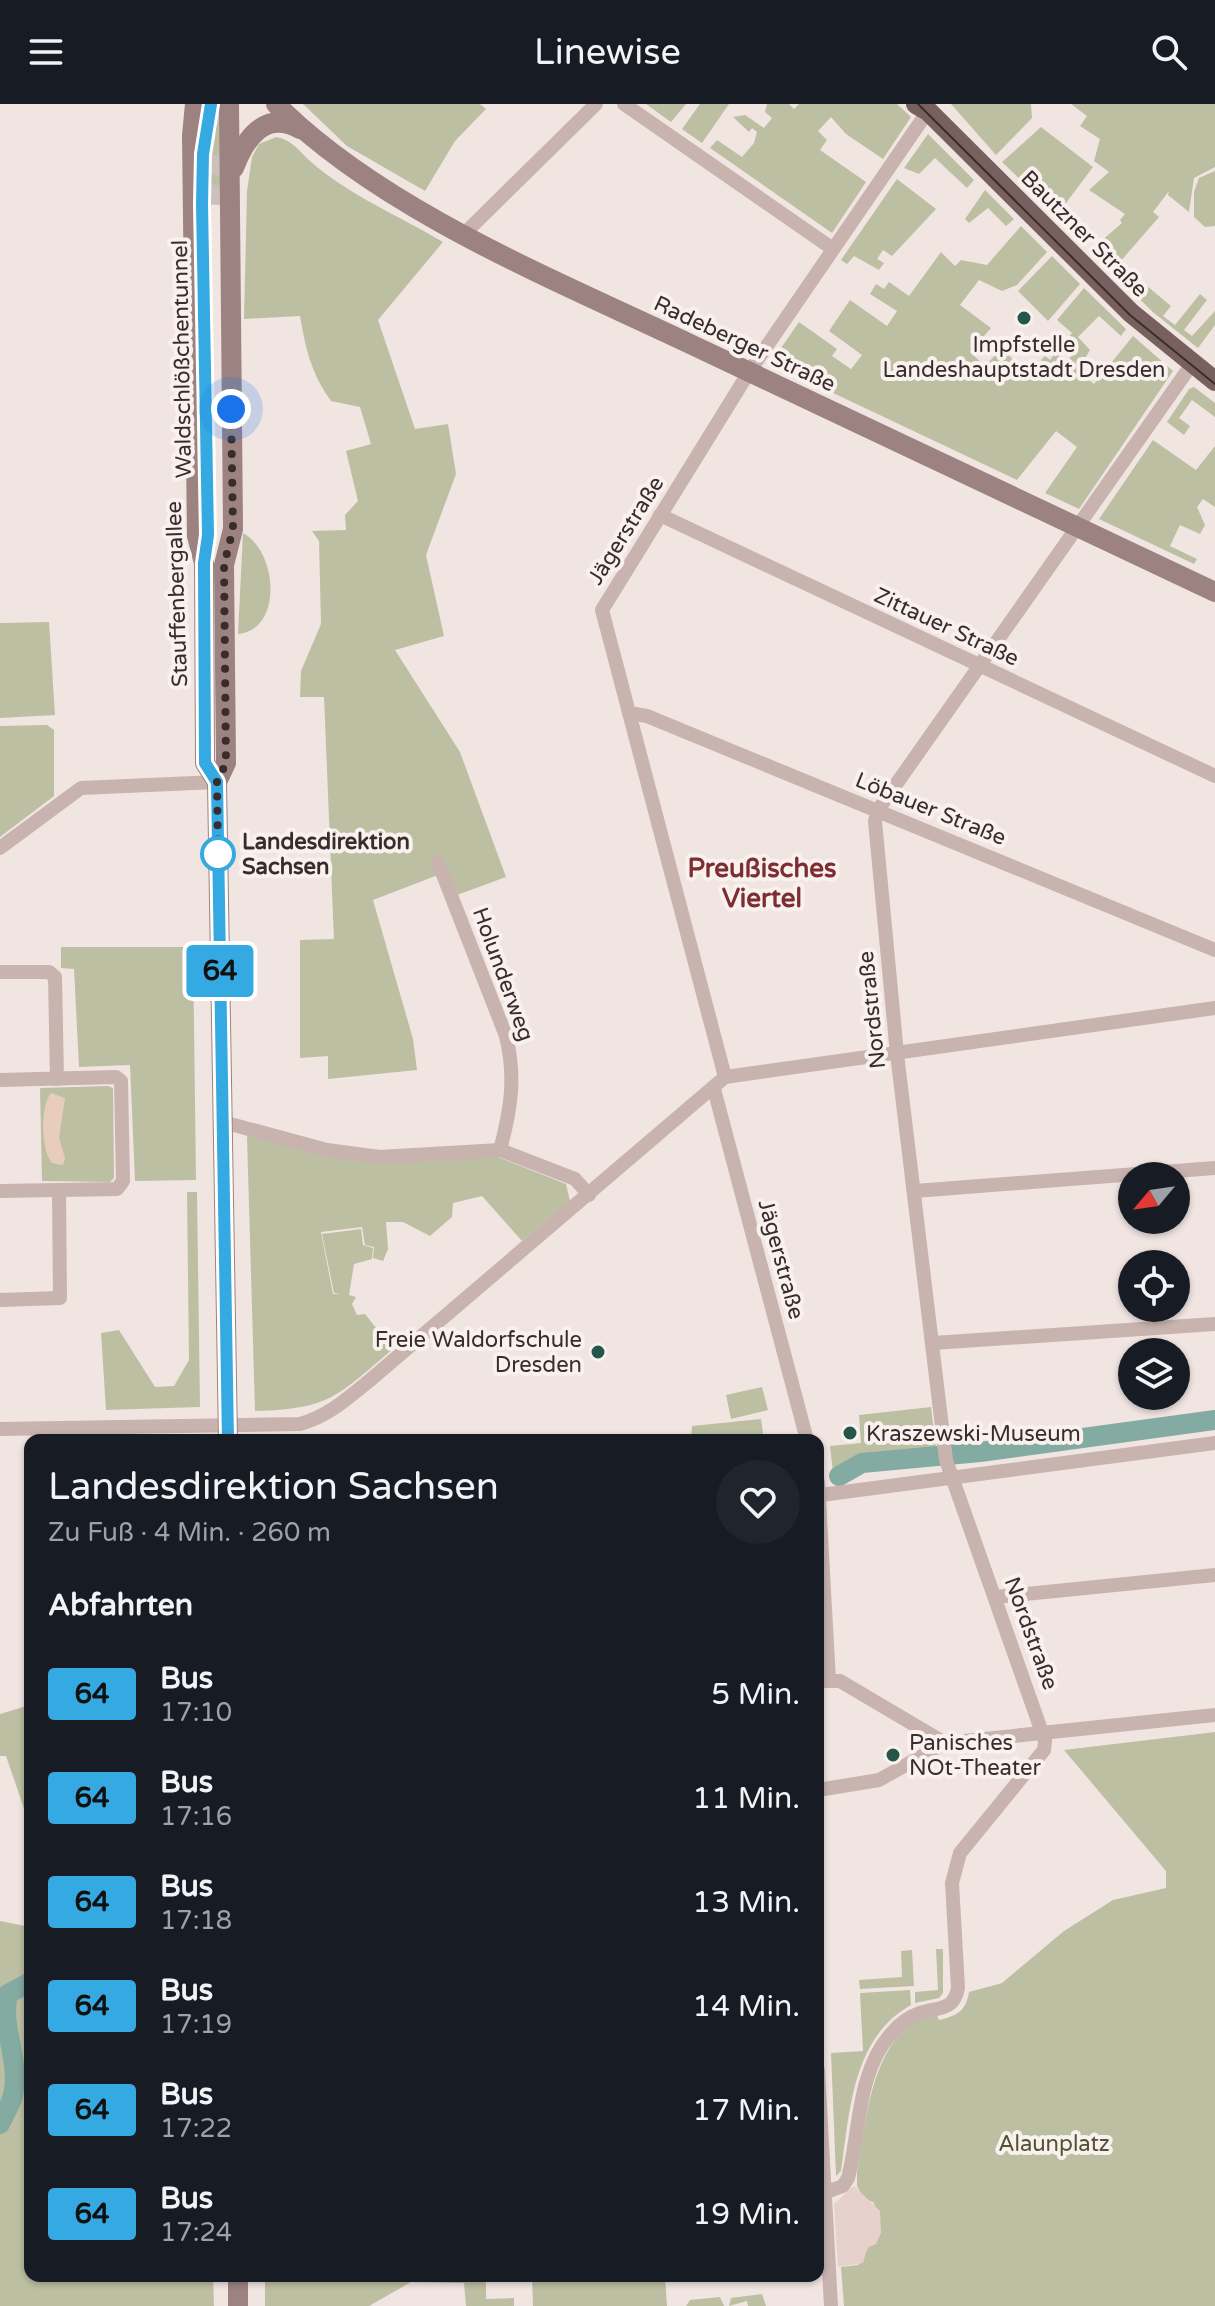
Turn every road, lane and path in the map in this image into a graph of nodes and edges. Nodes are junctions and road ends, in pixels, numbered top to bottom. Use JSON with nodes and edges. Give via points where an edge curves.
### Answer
{"nodes":[{"id":1,"x":195,"y":104,"type":"edge"},
{"id":2,"x":229,"y":104,"type":"edge"},
{"id":3,"x":276,"y":104,"type":"edge"},
{"id":4,"x":596,"y":104,"type":"edge"},
{"id":5,"x":624,"y":104,"type":"edge"},
{"id":6,"x":923,"y":106,"type":"edge"},
{"id":7,"x":301,"y":129,"type":"junction"},
{"id":8,"x":203,"y":154,"type":"tunnel mouth"},
{"id":9,"x":230,"y":179,"type":"junction"},
{"id":10,"x":218,"y":205,"type":"tunnel mouth"},
{"id":11,"x":464,"y":234,"type":"junction"},
{"id":12,"x":833,"y":249,"type":"junction"},
{"id":13,"x":1192,"y":364,"type":"junction"},
{"id":14,"x":749,"y":372,"type":"junction"},
{"id":15,"x":1215,"y":381,"type":"edge"},
{"id":16,"x":660,"y":515,"type":"junction"},
{"id":17,"x":1077,"y":527,"type":"junction"},
{"id":18,"x":214,"y":564,"type":"junction"},
{"id":19,"x":1215,"y":592,"type":"edge"},
{"id":20,"x":980,"y":665,"type":"junction"},
{"id":21,"x":629,"y":713,"type":"junction"},
{"id":22,"x":1215,"y":776,"type":"edge"},
{"id":23,"x":217,"y":782,"type":"junction"},
{"id":24,"x":878,"y":810,"type":"junction"},
{"id":25,"x":0,"y":848,"type":"edge"},
{"id":26,"x":438,"y":862,"type":"dead end"},
{"id":27,"x":1215,"y":950,"type":"edge"},
{"id":28,"x":0,"y":972,"type":"edge"},
{"id":29,"x":1215,"y":1008,"type":"edge"},
{"id":30,"x":897,"y":1054,"type":"junction"},
{"id":31,"x":725,"y":1077,"type":"junction"},
{"id":32,"x":57,"y":1079,"type":"junction"},
{"id":33,"x":0,"y":1080,"type":"edge"},
{"id":34,"x":714,"y":1089,"type":"junction"},
{"id":35,"x":223,"y":1122,"type":"junction"},
{"id":36,"x":500,"y":1150,"type":"junction"},
{"id":37,"x":1215,"y":1168,"type":"edge"},
{"id":38,"x":59,"y":1190,"type":"junction"},
{"id":39,"x":0,"y":1191,"type":"edge"},
{"id":40,"x":915,"y":1191,"type":"junction"},
{"id":41,"x":589,"y":1195,"type":"junction"},
{"id":42,"x":0,"y":1300,"type":"edge"},
{"id":43,"x":1215,"y":1324,"type":"edge"},
{"id":44,"x":933,"y":1343,"type":"junction"},
{"id":45,"x":0,"y":1429,"type":"edge"},
{"id":46,"x":228,"y":1432,"type":"edge"},
{"id":47,"x":805,"y":1434,"type":"edge"},
{"id":48,"x":1215,"y":1443,"type":"edge"},
{"id":49,"x":952,"y":1476,"type":"junction"},
{"id":50,"x":824,"y":1488,"type":"edge"},
{"id":51,"x":1215,"y":1575,"type":"edge"},
{"id":52,"x":996,"y":1597,"type":"junction"},
{"id":53,"x":824,"y":1681,"type":"edge"},
{"id":54,"x":1215,"y":1715,"type":"edge"},
{"id":55,"x":1044,"y":1732,"type":"junction"},
{"id":56,"x":945,"y":1743,"type":"junction"},
{"id":57,"x":824,"y":1789,"type":"edge"},
{"id":58,"x":824,"y":2162,"type":"edge"},
{"id":59,"x":826,"y":2192,"type":"junction"},
{"id":60,"x":238,"y":2282,"type":"edge"},
{"id":61,"x":238,"y":2306,"type":"edge"},
{"id":62,"x":831,"y":2306,"type":"edge"}],
"edges":[{"from":1,"to":18,"type":"main road","name":"Stauffenbergallee","via":[[197,536]]},
{"from":2,"to":9,"type":"main road","name":"Stauffenbergallee"},
{"from":3,"to":7,"type":"main road","name":"Radeberger Straße"},
{"from":4,"to":11,"type":"street"},
{"from":5,"to":12,"type":"street"},
{"from":6,"to":12,"type":"street","name":"Jägerstraße"},
{"from":6,"to":13,"type":"main road","name":"Bautzner Straße","via":[[1131,313]]},
{"from":7,"to":9,"type":"main road","via":[[279,123],[257,129],[245,141]]},
{"from":7,"to":11,"type":"main road","name":"Radeberger Straße","via":[[351,168]]},
{"from":8,"to":18,"type":"main road","name":"Waldschlößchentunnel","via":[[208,535]]},
{"from":9,"to":18,"type":"main road","name":"Stauffenbergallee","via":[[233,529]]},
{"from":10,"to":18,"type":"main road","name":"Waldschlößchentunnel"},
{"from":11,"to":14,"type":"main road","name":"Radeberger Straße"},
{"from":12,"to":14,"type":"street","name":"Jägerstraße"},
{"from":13,"to":15,"type":"main road","name":"Bautzner Straße"},
{"from":13,"to":17,"type":"street"},
{"from":14,"to":16,"type":"street","name":"Jägerstraße"},
{"from":14,"to":17,"type":"main road","name":"Radeberger Straße"},
{"from":16,"to":20,"type":"street","name":"Zittauer Straße"},
{"from":16,"to":21,"type":"street","name":"Jägerstraße","via":[[602,610]]},
{"from":17,"to":19,"type":"main road","name":"Radeberger Straße"},
{"from":17,"to":20,"type":"street"},
{"from":18,"to":23,"type":"main road","name":"Stauffenbergallee","via":[[226,763]]},
{"from":20,"to":22,"type":"street","name":"Zittauer Straße"},
{"from":20,"to":24,"type":"street"},
{"from":21,"to":24,"type":"street","name":"Löbauer Straße"},
{"from":21,"to":31,"type":"street","name":"Jägerstraße"},
{"from":23,"to":25,"type":"street","via":[[81,788]]},
{"from":23,"to":35,"type":"main road","name":"Stauffenbergallee"},
{"from":24,"to":27,"type":"street","name":"Löbauer Straße"},
{"from":24,"to":30,"type":"street","name":"Nordstraße"},
{"from":26,"to":36,"type":"street","name":"Holunderweg","via":[[512,1060],[511,1108]]},
{"from":28,"to":32,"type":"street","via":[[49,972],[55,977]]},
{"from":29,"to":30,"type":"street"},
{"from":30,"to":31,"type":"street"},
{"from":30,"to":40,"type":"street","name":"Nordstraße"},
{"from":31,"to":34,"type":"street"},
{"from":32,"to":33,"type":"street"},
{"from":32,"to":38,"type":"street","via":[[121,1081],[123,1181],[117,1189]]},
{"from":34,"to":41,"type":"street"},
{"from":34,"to":47,"type":"street","name":"Jägerstraße"},
{"from":35,"to":36,"type":"street","via":[[327,1150],[379,1157]]},
{"from":35,"to":46,"type":"main road","name":"Stauffenbergallee"},
{"from":36,"to":41,"type":"street","via":[[575,1179]]},
{"from":37,"to":40,"type":"street"},
{"from":38,"to":39,"type":"street"},
{"from":38,"to":42,"type":"street","via":[[60,1298]]},
{"from":40,"to":44,"type":"street","name":"Nordstraße"},
{"from":41,"to":46,"type":"street","via":[[333,1410],[300,1424],[251,1424]]},
{"from":43,"to":44,"type":"street"},
{"from":44,"to":49,"type":"street","name":"Nordstraße"},
{"from":45,"to":46,"type":"street"},
{"from":48,"to":49,"type":"street"},
{"from":49,"to":50,"type":"street"},
{"from":49,"to":52,"type":"street","name":"Nordstraße"},
{"from":51,"to":52,"type":"street"},
{"from":52,"to":55,"type":"street","name":"Nordstraße"},
{"from":53,"to":56,"type":"street","via":[[840,1681]]},
{"from":54,"to":55,"type":"street"},
{"from":55,"to":56,"type":"street"},
{"from":55,"to":59,"type":"street","via":[[1044,1750],[960,1853],[954,1868],[955,2000],[902,2022],[880,2048],[868,2073],[848,2178],[843,2186]]},
{"from":56,"to":57,"type":"street","via":[[879,1780]]},
{"from":58,"to":59,"type":"street"},
{"from":59,"to":62,"type":"street"},
{"from":60,"to":61,"type":"main road"}]}
